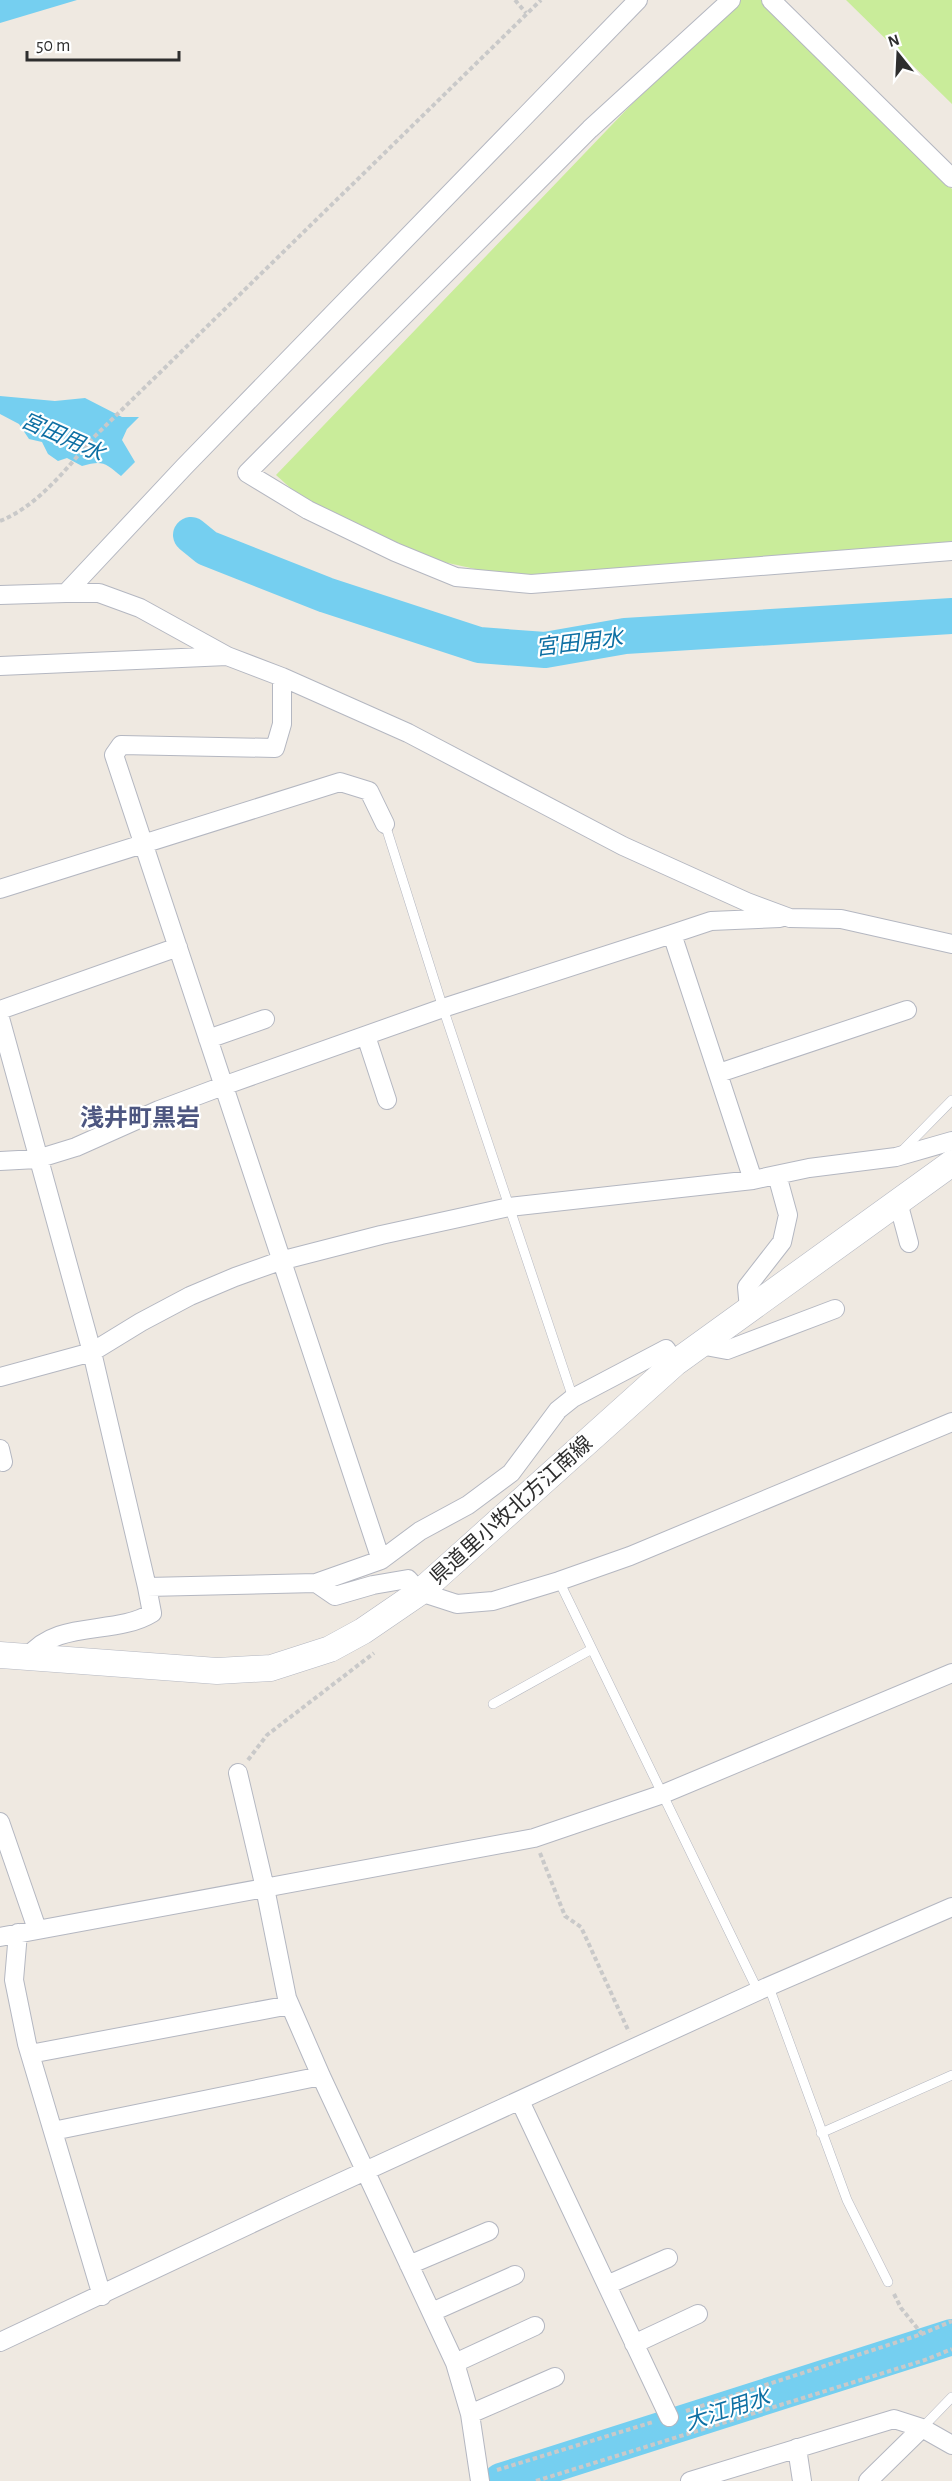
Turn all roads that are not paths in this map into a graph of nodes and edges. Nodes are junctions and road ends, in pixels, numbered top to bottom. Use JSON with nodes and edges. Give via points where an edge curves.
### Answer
{"nodes":[{"id":1,"x":638,"y":0,"type":"edge"},
{"id":2,"x":731,"y":0,"type":"edge"},
{"id":3,"x":771,"y":0,"type":"edge"},
{"id":4,"x":952,"y":178,"type":"edge"},
{"id":5,"x":952,"y":551,"type":"edge"},
{"id":6,"x":66,"y":593,"type":"junction"},
{"id":7,"x":0,"y":595,"type":"edge"},
{"id":8,"x":227,"y":656,"type":"junction"},
{"id":9,"x":0,"y":666,"type":"edge"},
{"id":10,"x":282,"y":677,"type":"junction"},
{"id":11,"x":385,"y":824,"type":"joint"},
{"id":12,"x":144,"y":844,"type":"junction"},
{"id":13,"x":0,"y":889,"type":"edge"},
{"id":14,"x":790,"y":918,"type":"junction"},
{"id":15,"x":672,"y":934,"type":"junction"},
{"id":16,"x":952,"y":944,"type":"edge"},
{"id":17,"x":178,"y":947,"type":"junction"},
{"id":18,"x":444,"y":1008,"type":"junction"},
{"id":19,"x":0,"y":1010,"type":"edge"},
{"id":20,"x":907,"y":1010,"type":"dead end"},
{"id":21,"x":0,"y":1018,"type":"edge"},
{"id":22,"x":265,"y":1019,"type":"dead end"},
{"id":23,"x":366,"y":1036,"type":"junction"},
{"id":24,"x":208,"y":1039,"type":"junction"},
{"id":25,"x":719,"y":1073,"type":"junction"},
{"id":26,"x":223,"y":1086,"type":"junction"},
{"id":27,"x":387,"y":1100,"type":"dead end"},
{"id":28,"x":952,"y":1100,"type":"edge"},
{"id":29,"x":952,"y":1141,"type":"edge"},
{"id":30,"x":896,"y":1157,"type":"junction"},
{"id":31,"x":37,"y":1159,"type":"junction"},
{"id":32,"x":0,"y":1161,"type":"edge"},
{"id":33,"x":952,"y":1163,"type":"edge"},
{"id":34,"x":777,"y":1175,"type":"junction"},
{"id":35,"x":753,"y":1180,"type":"junction"},
{"id":36,"x":898,"y":1202,"type":"junction"},
{"id":37,"x":509,"y":1207,"type":"junction"},
{"id":38,"x":909,"y":1243,"type":"dead end"},
{"id":39,"x":280,"y":1261,"type":"junction"},
{"id":40,"x":749,"y":1309,"type":"junction"},
{"id":41,"x":835,"y":1309,"type":"dead end"},
{"id":42,"x":699,"y":1345,"type":"junction"},
{"id":43,"x":92,"y":1352,"type":"junction"},
{"id":44,"x":675,"y":1363,"type":"junction"},
{"id":45,"x":0,"y":1377,"type":"edge"},
{"id":46,"x":573,"y":1398,"type":"junction"},
{"id":47,"x":952,"y":1422,"type":"edge"},
{"id":48,"x":381,"y":1560,"type":"junction"},
{"id":49,"x":559,"y":1581,"type":"junction"},
{"id":50,"x":316,"y":1582,"type":"junction"},
{"id":51,"x":147,"y":1587,"type":"junction"},
{"id":52,"x":420,"y":1592,"type":"junction"},
{"id":53,"x":592,"y":1649,"type":"junction"},
{"id":54,"x":0,"y":1655,"type":"edge"},
{"id":55,"x":28,"y":1657,"type":"junction"},
{"id":56,"x":952,"y":1673,"type":"edge"},
{"id":57,"x":493,"y":1704,"type":"dead end"},
{"id":58,"x":238,"y":1773,"type":"road end"},
{"id":59,"x":663,"y":1794,"type":"junction"},
{"id":60,"x":0,"y":1822,"type":"edge"},
{"id":61,"x":265,"y":1888,"type":"junction"},
{"id":62,"x":952,"y":1907,"type":"edge"},
{"id":63,"x":37,"y":1929,"type":"junction"},
{"id":64,"x":18,"y":1933,"type":"junction"},
{"id":65,"x":0,"y":1937,"type":"edge"},
{"id":66,"x":764,"y":1989,"type":"junction"},
{"id":67,"x":290,"y":2005,"type":"junction"},
{"id":68,"x":30,"y":2054,"type":"junction"},
{"id":69,"x":952,"y":2075,"type":"edge"},
{"id":70,"x":321,"y":2076,"type":"junction"},
{"id":71,"x":520,"y":2101,"type":"junction"},
{"id":72,"x":53,"y":2131,"type":"junction"},
{"id":73,"x":821,"y":2133,"type":"junction"},
{"id":74,"x":366,"y":2172,"type":"junction"},
{"id":75,"x":489,"y":2231,"type":"dead end"},
{"id":76,"x":668,"y":2258,"type":"dead end"},
{"id":77,"x":409,"y":2265,"type":"junction"},
{"id":78,"x":515,"y":2275,"type":"dead end"},
{"id":79,"x":888,"y":2282,"type":"road end"},
{"id":80,"x":607,"y":2285,"type":"junction"},
{"id":81,"x":102,"y":2296,"type":"junction"},
{"id":82,"x":432,"y":2312,"type":"junction"},
{"id":83,"x":698,"y":2314,"type":"dead end"},
{"id":84,"x":535,"y":2326,"type":"dead end"},
{"id":85,"x":0,"y":2342,"type":"edge"},
{"id":86,"x":634,"y":2344,"type":"junction"},
{"id":87,"x":456,"y":2363,"type":"junction"},
{"id":88,"x":555,"y":2377,"type":"dead end"},
{"id":89,"x":952,"y":2397,"type":"edge"},
{"id":90,"x":470,"y":2414,"type":"junction"},
{"id":91,"x":669,"y":2417,"type":"road end"},
{"id":92,"x":922,"y":2428,"type":"junction"},
{"id":93,"x":952,"y":2445,"type":"edge"},
{"id":94,"x":797,"y":2448,"type":"junction"},
{"id":95,"x":480,"y":2478,"type":"edge"},
{"id":96,"x":699,"y":2480,"type":"edge"},
{"id":97,"x":802,"y":2481,"type":"edge"},
{"id":98,"x":868,"y":2481,"type":"edge"}],
"edges":[{"from":1,"to":6,"type":"street"},
{"from":2,"to":5,"type":"street","via":[[590,129],[247,473],[308,510],[456,577],[531,584]]},
{"from":3,"to":4,"type":"street"},
{"from":6,"to":7,"type":"street"},
{"from":6,"to":8,"type":"street","via":[[99,593],[140,608]]},
{"from":8,"to":9,"type":"street"},
{"from":8,"to":10,"type":"street"},
{"from":10,"to":12,"type":"street","via":[[282,724],[275,748],[121,745],[114,755]]},
{"from":10,"to":14,"type":"street","via":[[408,733],[623,846],[747,903]]},
{"from":11,"to":12,"type":"street","via":[[369,791],[339,782]]},
{"from":11,"to":18,"type":"lane"},
{"from":12,"to":13,"type":"street"},
{"from":12,"to":17,"type":"street"},
{"from":14,"to":15,"type":"street","via":[[711,921]]},
{"from":14,"to":16,"type":"street","via":[[841,919]]},
{"from":15,"to":18,"type":"street"},
{"from":15,"to":25,"type":"street"},
{"from":17,"to":19,"type":"street"},
{"from":17,"to":24,"type":"street"},
{"from":18,"to":23,"type":"street"},
{"from":18,"to":37,"type":"lane"},
{"from":20,"to":25,"type":"street"},
{"from":21,"to":31,"type":"street"},
{"from":22,"to":24,"type":"street"},
{"from":23,"to":26,"type":"street"},
{"from":23,"to":27,"type":"street"},
{"from":24,"to":26,"type":"street"},
{"from":25,"to":35,"type":"street"},
{"from":26,"to":31,"type":"street","via":[[76,1147]]},
{"from":26,"to":39,"type":"street"},
{"from":28,"to":30,"type":"lane"},
{"from":29,"to":30,"type":"street"},
{"from":30,"to":34,"type":"street"},
{"from":31,"to":32,"type":"street"},
{"from":31,"to":43,"type":"street"},
{"from":33,"to":36,"type":"main road","name":"県道里小牧北方江南線"},
{"from":34,"to":35,"type":"street"},
{"from":34,"to":40,"type":"street","via":[[788,1215],[782,1242],[747,1287]]},
{"from":35,"to":37,"type":"street"},
{"from":36,"to":38,"type":"street"},
{"from":36,"to":40,"type":"main road","name":"県道里小牧北方江南線"},
{"from":37,"to":39,"type":"street"},
{"from":37,"to":46,"type":"lane"},
{"from":39,"to":43,"type":"street","via":[[190,1296]]},
{"from":39,"to":48,"type":"street"},
{"from":40,"to":42,"type":"main road","name":"県道里小牧北方江南線"},
{"from":41,"to":42,"type":"street","via":[[727,1350]]},
{"from":42,"to":44,"type":"main road","name":"県道里小牧北方江南線"},
{"from":43,"to":45,"type":"street"},
{"from":43,"to":51,"type":"street"},
{"from":44,"to":46,"type":"street","via":[[666,1349]]},
{"from":44,"to":52,"type":"main road","name":"県道里小牧北方江南線"},
{"from":46,"to":48,"type":"street","via":[[558,1410],[511,1473]]},
{"from":47,"to":49,"type":"street","via":[[733,1514]]},
{"from":48,"to":50,"type":"street"},
{"from":49,"to":52,"type":"street","via":[[493,1601],[457,1604]]},
{"from":49,"to":53,"type":"lane"},
{"from":50,"to":51,"type":"street"},
{"from":50,"to":52,"type":"street","via":[[335,1596],[408,1579]]},
{"from":51,"to":55,"type":"street","via":[[152,1612],[141,1620],[64,1634],[35,1648]]},
{"from":52,"to":55,"type":"main road","name":"県道里小牧北方江南線","via":[[330,1649],[271,1668],[217,1671]]},
{"from":53,"to":57,"type":"lane"},
{"from":53,"to":59,"type":"lane"},
{"from":54,"to":55,"type":"main road","name":"県道里小牧北方江南線"},
{"from":56,"to":59,"type":"street"},
{"from":58,"to":61,"type":"street"},
{"from":59,"to":61,"type":"street","via":[[534,1838]]},
{"from":59,"to":66,"type":"lane"},
{"from":60,"to":63,"type":"street"},
{"from":61,"to":63,"type":"street"},
{"from":61,"to":67,"type":"street"},
{"from":62,"to":66,"type":"street"},
{"from":63,"to":64,"type":"street"},
{"from":64,"to":65,"type":"street"},
{"from":64,"to":68,"type":"street","via":[[14,1980]]},
{"from":66,"to":71,"type":"street"},
{"from":66,"to":73,"type":"lane"},
{"from":67,"to":68,"type":"street"},
{"from":67,"to":70,"type":"street"},
{"from":68,"to":72,"type":"street"},
{"from":69,"to":73,"type":"lane"},
{"from":70,"to":72,"type":"street"},
{"from":70,"to":74,"type":"street"},
{"from":71,"to":74,"type":"street"},
{"from":71,"to":80,"type":"street"},
{"from":72,"to":81,"type":"street"},
{"from":73,"to":79,"type":"lane","via":[[847,2200]]},
{"from":74,"to":77,"type":"street"},
{"from":74,"to":81,"type":"street"},
{"from":75,"to":77,"type":"street"},
{"from":76,"to":80,"type":"street"},
{"from":77,"to":82,"type":"street"},
{"from":78,"to":82,"type":"street"},
{"from":80,"to":86,"type":"street"},
{"from":81,"to":85,"type":"street"},
{"from":82,"to":87,"type":"street"},
{"from":83,"to":86,"type":"street"},
{"from":84,"to":87,"type":"street"},
{"from":86,"to":91,"type":"street"},
{"from":87,"to":90,"type":"street"},
{"from":88,"to":90,"type":"street"},
{"from":89,"to":92,"type":"lane"},
{"from":90,"to":95,"type":"street"},
{"from":92,"to":93,"type":"street"},
{"from":92,"to":94,"type":"street","via":[[894,2419]]},
{"from":92,"to":98,"type":"street"},
{"from":94,"to":96,"type":"street"},
{"from":94,"to":97,"type":"street"}]}
